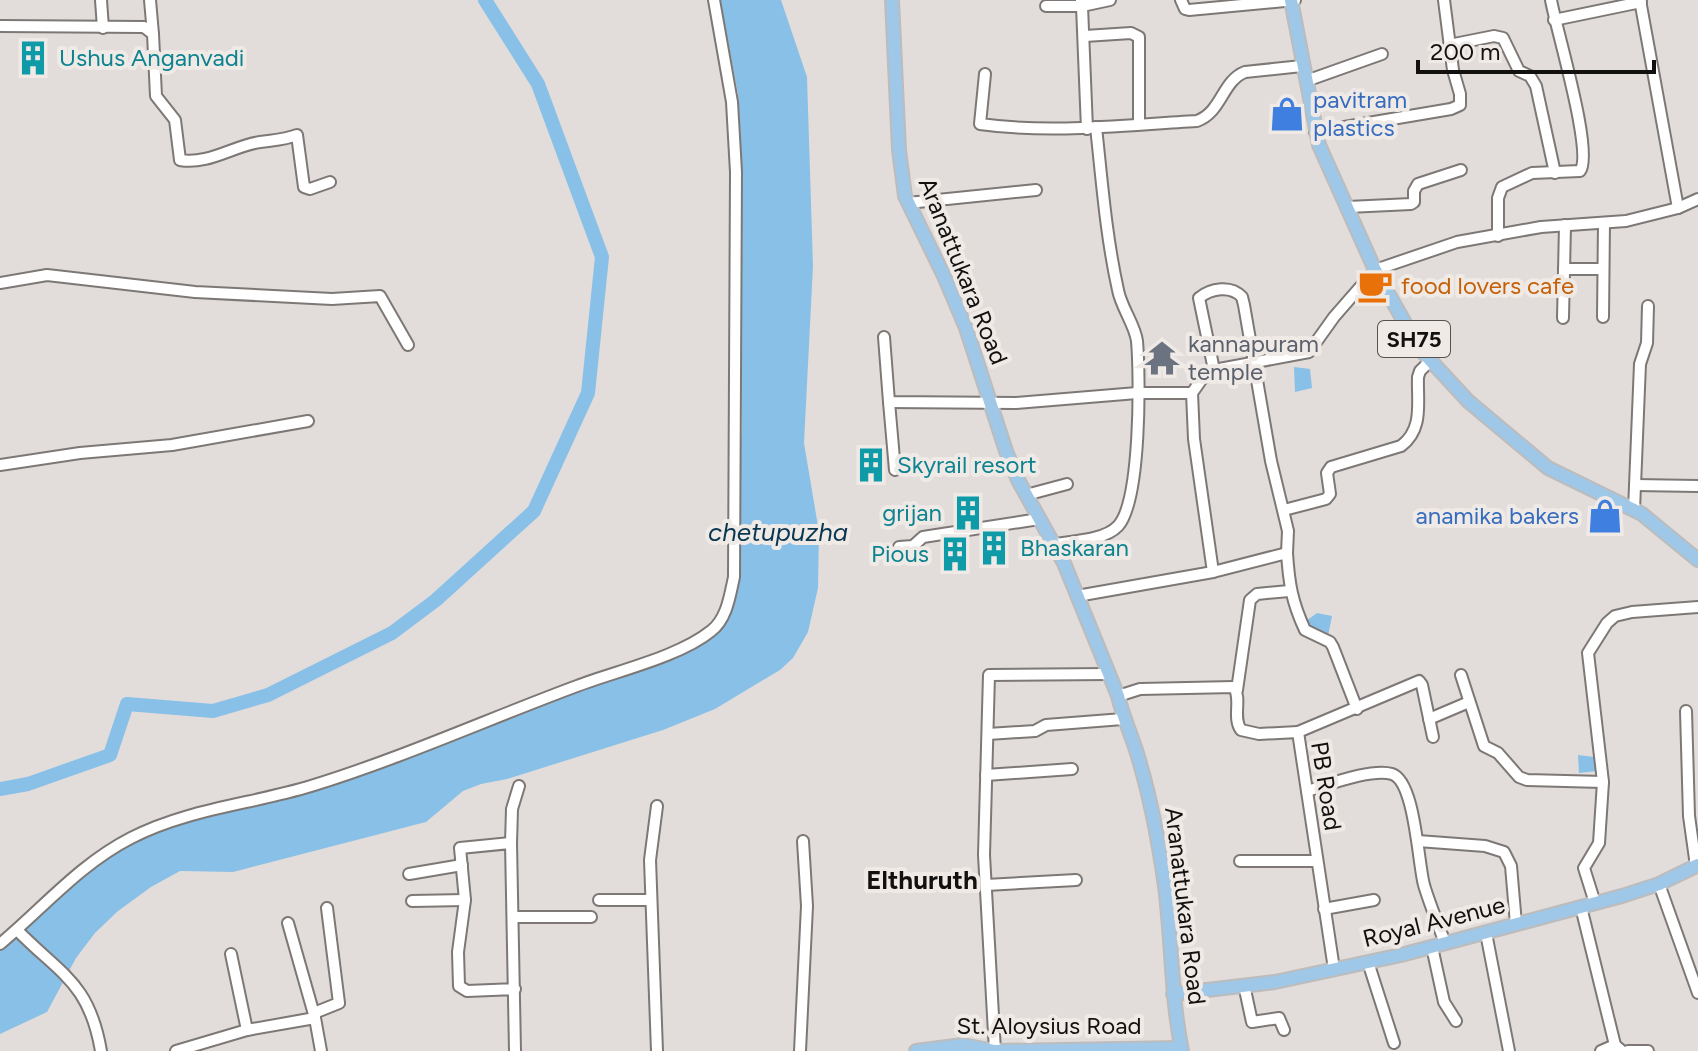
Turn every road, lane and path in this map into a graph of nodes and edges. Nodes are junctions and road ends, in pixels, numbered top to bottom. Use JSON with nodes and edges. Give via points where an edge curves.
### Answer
{"nodes":[{"id":1,"x":101,"y":0,"type":"edge"},
{"id":2,"x":150,"y":0,"type":"edge"},
{"id":3,"x":714,"y":0,"type":"edge"},
{"id":4,"x":892,"y":0,"type":"edge"},
{"id":5,"x":1110,"y":0,"type":"edge"},
{"id":6,"x":1181,"y":0,"type":"edge"},
{"id":7,"x":1292,"y":0,"type":"edge"},
{"id":8,"x":1444,"y":0,"type":"edge"},
{"id":9,"x":1551,"y":0,"type":"edge"},
{"id":10,"x":1640,"y":1,"type":"edge"},
{"id":11,"x":1082,"y":3,"type":"edge"},
{"id":12,"x":1046,"y":6,"type":"dead end"},
{"id":13,"x":1554,"y":20,"type":"junction"},
{"id":14,"x":0,"y":26,"type":"edge"},
{"id":15,"x":103,"y":28,"type":"junction"},
{"id":16,"x":153,"y":34,"type":"junction"},
{"id":17,"x":1085,"y":36,"type":"junction"},
{"id":18,"x":1449,"y":45,"type":"junction"},
{"id":19,"x":1382,"y":54,"type":"dead end"},
{"id":20,"x":1302,"y":66,"type":"junction"},
{"id":21,"x":985,"y":74,"type":"dead end"},
{"id":22,"x":1306,"y":81,"type":"junction"},
{"id":23,"x":1139,"y":124,"type":"junction"},
{"id":24,"x":1092,"y":128,"type":"junction"},
{"id":25,"x":1315,"y":132,"type":"junction"},
{"id":26,"x":1461,"y":170,"type":"dead end"},
{"id":27,"x":1555,"y":173,"type":"junction"},
{"id":28,"x":330,"y":182,"type":"dead end"},
{"id":29,"x":1036,"y":190,"type":"dead end"},
{"id":30,"x":1698,"y":199,"type":"edge"},
{"id":31,"x":908,"y":203,"type":"junction"},
{"id":32,"x":1348,"y":207,"type":"junction"},
{"id":33,"x":1678,"y":208,"type":"junction"},
{"id":34,"x":1604,"y":223,"type":"junction"},
{"id":35,"x":1565,"y":225,"type":"junction"},
{"id":36,"x":1498,"y":236,"type":"junction"},
{"id":37,"x":1564,"y":269,"type":"junction"},
{"id":38,"x":1602,"y":269,"type":"junction"},
{"id":39,"x":1375,"y":270,"type":"junction"},
{"id":40,"x":0,"y":283,"type":"edge"},
{"id":41,"x":1648,"y":306,"type":"dead end"},
{"id":42,"x":1603,"y":317,"type":"dead end"},
{"id":43,"x":1563,"y":318,"type":"dead end"},
{"id":44,"x":884,"y":337,"type":"dead end"},
{"id":45,"x":408,"y":345,"type":"dead end"},
{"id":46,"x":1431,"y":360,"type":"junction"},
{"id":47,"x":1255,"y":363,"type":"junction"},
{"id":48,"x":1214,"y":370,"type":"junction"},
{"id":49,"x":1137,"y":393,"type":"junction"},
{"id":50,"x":1192,"y":393,"type":"junction"},
{"id":51,"x":990,"y":401,"type":"junction"},
{"id":52,"x":889,"y":402,"type":"junction"},
{"id":53,"x":308,"y":421,"type":"dead end"},
{"id":54,"x":0,"y":465,"type":"edge"},
{"id":55,"x":895,"y":470,"type":"dead end"},
{"id":56,"x":1067,"y":484,"type":"dead end"},
{"id":57,"x":1635,"y":485,"type":"junction"},
{"id":58,"x":1698,"y":486,"type":"edge"},
{"id":59,"x":1026,"y":495,"type":"junction"},
{"id":60,"x":1284,"y":510,"type":"junction"},
{"id":61,"x":1634,"y":510,"type":"junction"},
{"id":62,"x":1039,"y":519,"type":"junction"},
{"id":63,"x":1055,"y":544,"type":"junction"},
{"id":64,"x":899,"y":547,"type":"dead end"},
{"id":65,"x":1287,"y":553,"type":"junction"},
{"id":66,"x":1698,"y":560,"type":"edge"},
{"id":67,"x":1213,"y":572,"type":"junction"},
{"id":68,"x":1289,"y":591,"type":"junction"},
{"id":69,"x":1077,"y":596,"type":"junction"},
{"id":70,"x":1698,"y":607,"type":"edge"},
{"id":71,"x":1109,"y":674,"type":"junction"},
{"id":72,"x":1461,"y":675,"type":"dead end"},
{"id":73,"x":1237,"y":690,"type":"junction"},
{"id":74,"x":1118,"y":696,"type":"junction"},
{"id":75,"x":1469,"y":702,"type":"junction"},
{"id":76,"x":1357,"y":709,"type":"junction"},
{"id":77,"x":1686,"y":711,"type":"dead end"},
{"id":78,"x":1123,"y":719,"type":"junction"},
{"id":79,"x":1429,"y":719,"type":"junction"},
{"id":80,"x":1298,"y":732,"type":"junction"},
{"id":81,"x":988,"y":734,"type":"junction"},
{"id":82,"x":1433,"y":737,"type":"dead end"},
{"id":83,"x":1693,"y":764,"type":"edge"},
{"id":84,"x":1072,"y":769,"type":"dead end"},
{"id":85,"x":986,"y":775,"type":"junction"},
{"id":86,"x":1603,"y":782,"type":"junction"},
{"id":87,"x":519,"y":786,"type":"dead end"},
{"id":88,"x":1307,"y":791,"type":"junction"},
{"id":89,"x":657,"y":806,"type":"dead end"},
{"id":90,"x":803,"y":841,"type":"dead end"},
{"id":91,"x":1418,"y":841,"type":"junction"},
{"id":92,"x":511,"y":843,"type":"junction"},
{"id":93,"x":1240,"y":861,"type":"dead end"},
{"id":94,"x":1317,"y":861,"type":"junction"},
{"id":95,"x":462,"y":865,"type":"junction"},
{"id":96,"x":1697,"y":865,"type":"edge"},
{"id":97,"x":409,"y":874,"type":"dead end"},
{"id":98,"x":1076,"y":880,"type":"dead end"},
{"id":99,"x":1659,"y":884,"type":"junction"},
{"id":100,"x":986,"y":885,"type":"junction"},
{"id":101,"x":465,"y":900,"type":"junction"},
{"id":102,"x":599,"y":900,"type":"dead end"},
{"id":103,"x":651,"y":900,"type":"junction"},
{"id":104,"x":1374,"y":900,"type":"dead end"},
{"id":105,"x":412,"y":901,"type":"dead end"},
{"id":106,"x":1595,"y":903,"type":"junction"},
{"id":107,"x":1581,"y":907,"type":"junction"},
{"id":108,"x":327,"y":908,"type":"dead end"},
{"id":109,"x":1324,"y":909,"type":"junction"},
{"id":110,"x":513,"y":917,"type":"junction"},
{"id":111,"x":591,"y":917,"type":"dead end"},
{"id":112,"x":288,"y":923,"type":"dead end"},
{"id":113,"x":1516,"y":924,"type":"junction"},
{"id":114,"x":17,"y":931,"type":"junction"},
{"id":115,"x":1486,"y":933,"type":"junction"},
{"id":116,"x":1445,"y":943,"type":"junction"},
{"id":117,"x":0,"y":944,"type":"edge"},
{"id":118,"x":1432,"y":947,"type":"junction"},
{"id":119,"x":231,"y":954,"type":"dead end"},
{"id":120,"x":1368,"y":962,"type":"junction"},
{"id":121,"x":1334,"y":969,"type":"junction"},
{"id":122,"x":1244,"y":985,"type":"junction"},
{"id":123,"x":515,"y":989,"type":"junction"},
{"id":124,"x":1698,"y":993,"type":"edge"},
{"id":125,"x":1173,"y":994,"type":"junction"},
{"id":126,"x":314,"y":1016,"type":"junction"},
{"id":127,"x":1456,"y":1021,"type":"dead end"},
{"id":128,"x":247,"y":1030,"type":"junction"},
{"id":129,"x":1284,"y":1030,"type":"dead end"},
{"id":130,"x":1394,"y":1043,"type":"dead end"},
{"id":131,"x":1619,"y":1048,"type":"edge"},
{"id":132,"x":1181,"y":1049,"type":"edge"},
{"id":133,"x":101,"y":1051,"type":"edge"},
{"id":134,"x":176,"y":1051,"type":"edge"},
{"id":135,"x":321,"y":1051,"type":"edge"},
{"id":136,"x":515,"y":1051,"type":"edge"},
{"id":137,"x":657,"y":1051,"type":"edge"},
{"id":138,"x":800,"y":1051,"type":"edge"},
{"id":139,"x":916,"y":1051,"type":"edge"},
{"id":140,"x":995,"y":1051,"type":"edge"},
{"id":141,"x":1509,"y":1051,"type":"edge"},
{"id":142,"x":1601,"y":1051,"type":"edge"},
{"id":143,"x":1628,"y":1051,"type":"edge"},
{"id":144,"x":1648,"y":1051,"type":"edge"}],
"edges":[{"from":1,"to":15,"type":"street"},
{"from":2,"to":16,"type":"street"},
{"from":3,"to":114,"type":"street","via":[[732,102],[736,172],[734,577],[729,604],[714,629],[691,645],[367,768],[174,821],[131,838],[86,867]]},
{"from":4,"to":31,"type":"main road","name":"Aranattukara Road","via":[[902,185]]},
{"from":5,"to":11,"type":"street"},
{"from":6,"to":7,"type":"street","via":[[1189,10]]},
{"from":7,"to":20,"type":"main road","number":"SH75"},
{"from":8,"to":18,"type":"street"},
{"from":9,"to":13,"type":"street"},
{"from":10,"to":13,"type":"street"},
{"from":10,"to":33,"type":"street"},
{"from":11,"to":12,"type":"street"},
{"from":11,"to":17,"type":"street"},
{"from":13,"to":27,"type":"street","via":[[1584,164],[1580,171]]},
{"from":14,"to":15,"type":"street"},
{"from":15,"to":16,"type":"street","via":[[144,27]]},
{"from":16,"to":28,"type":"street","via":[[156,96],[175,120],[180,160],[193,162],[297,135],[304,187]]},
{"from":17,"to":23,"type":"street","via":[[1139,37]]},
{"from":17,"to":24,"type":"street"},
{"from":18,"to":25,"type":"street","via":[[1461,100],[1456,108]]},
{"from":18,"to":27,"type":"street","via":[[1503,38],[1519,71],[1533,80]]},
{"from":19,"to":22,"type":"street"},
{"from":20,"to":22,"type":"main road","number":"SH75"},
{"from":20,"to":23,"type":"street","via":[[1237,75],[1205,118]]},
{"from":21,"to":24,"type":"street","via":[[980,124]]},
{"from":22,"to":25,"type":"main road","number":"SH75"},
{"from":23,"to":24,"type":"street"},
{"from":24,"to":49,"type":"street","via":[[1109,249],[1137,341]]},
{"from":25,"to":32,"type":"main road","number":"SH75"},
{"from":26,"to":32,"type":"street","via":[[1418,184],[1411,204]]},
{"from":27,"to":36,"type":"street","via":[[1527,175],[1502,187]]},
{"from":29,"to":31,"type":"street"},
{"from":30,"to":33,"type":"street"},
{"from":31,"to":51,"type":"main road","name":"Aranattukara Road","via":[[966,328]]},
{"from":32,"to":39,"type":"main road","number":"SH75"},
{"from":33,"to":34,"type":"street"},
{"from":34,"to":35,"type":"street"},
{"from":34,"to":38,"type":"street"},
{"from":35,"to":36,"type":"street"},
{"from":35,"to":37,"type":"street"},
{"from":36,"to":39,"type":"street","via":[[1457,242]]},
{"from":37,"to":38,"type":"street"},
{"from":37,"to":43,"type":"street"},
{"from":38,"to":42,"type":"street"},
{"from":39,"to":46,"type":"main road","number":"SH75"},
{"from":39,"to":47,"type":"street","via":[[1309,352]]},
{"from":40,"to":45,"type":"street","via":[[47,275],[195,292],[332,299],[380,296]]},
{"from":41,"to":57,"type":"street"},
{"from":44,"to":52,"type":"street"},
{"from":46,"to":60,"type":"street","via":[[1418,377],[1418,421],[1408,441],[1331,467],[1326,499]]},
{"from":46,"to":61,"type":"main road","number":"SH75","via":[[1468,401],[1548,468]]},
{"from":47,"to":48,"type":"street"},
{"from":47,"to":48,"type":"street","via":[[1242,297],[1225,289],[1199,298]]},
{"from":47,"to":60,"type":"street"},
{"from":48,"to":50,"type":"street"},
{"from":49,"to":50,"type":"street"},
{"from":49,"to":51,"type":"street"},
{"from":49,"to":63,"type":"street","via":[[1135,476],[1125,515],[1110,533]]},
{"from":50,"to":67,"type":"street"},
{"from":51,"to":52,"type":"street"},
{"from":51,"to":59,"type":"main road","name":"Aranattukara Road"},
{"from":52,"to":55,"type":"street"},
{"from":53,"to":54,"type":"street","via":[[172,445]]},
{"from":56,"to":59,"type":"street"},
{"from":57,"to":58,"type":"street"},
{"from":57,"to":61,"type":"street"},
{"from":59,"to":62,"type":"main road","name":"Aranattukara Road"},
{"from":60,"to":65,"type":"street"},
{"from":61,"to":66,"type":"main road","number":"SH75"},
{"from":62,"to":63,"type":"main road","name":"Aranattukara Road"},
{"from":62,"to":64,"type":"street","via":[[923,537],[913,546]]},
{"from":63,"to":69,"type":"main road","name":"Aranattukara Road"},
{"from":65,"to":67,"type":"street"},
{"from":65,"to":68,"type":"street"},
{"from":67,"to":69,"type":"street"},
{"from":68,"to":73,"type":"street","via":[[1257,594],[1250,600]]},
{"from":68,"to":76,"type":"street","via":[[1305,630],[1333,647]]},
{"from":69,"to":71,"type":"main road","name":"Aranattukara Road"},
{"from":70,"to":86,"type":"street","via":[[1615,616],[1593,642],[1588,661]]},
{"from":71,"to":74,"type":"main road","name":"Aranattukara Road"},
{"from":71,"to":81,"type":"street","via":[[989,675]]},
{"from":72,"to":75,"type":"street"},
{"from":73,"to":74,"type":"street","via":[[1223,685],[1140,689]]},
{"from":73,"to":80,"type":"street","name":"PB Road","via":[[1241,730]]},
{"from":74,"to":78,"type":"main road","name":"Aranattukara Road"},
{"from":75,"to":79,"type":"street"},
{"from":75,"to":86,"type":"street","via":[[1484,746],[1498,753],[1519,777]]},
{"from":76,"to":79,"type":"street","via":[[1419,681]]},
{"from":76,"to":80,"type":"street"},
{"from":77,"to":83,"type":"street"},
{"from":78,"to":81,"type":"street"},
{"from":78,"to":125,"type":"main road","name":"Aranattukara Road","via":[[1150,804],[1165,887]]},
{"from":79,"to":82,"type":"street"},
{"from":80,"to":88,"type":"street","name":"PB Road"},
{"from":81,"to":85,"type":"street"},
{"from":83,"to":96,"type":"street","via":[[1689,816]]},
{"from":84,"to":85,"type":"street"},
{"from":85,"to":100,"type":"street"},
{"from":86,"to":106,"type":"street","via":[[1599,843],[1584,868]]},
{"from":87,"to":92,"type":"street"},
{"from":88,"to":91,"type":"street","via":[[1390,773],[1405,788]]},
{"from":88,"to":94,"type":"street","name":"PB Road"},
{"from":89,"to":103,"type":"street"},
{"from":90,"to":138,"type":"street","via":[[807,906]]},
{"from":91,"to":113,"type":"street","via":[[1504,852],[1511,866]]},
{"from":91,"to":116,"type":"street","via":[[1425,888]]},
{"from":92,"to":95,"type":"street","via":[[460,848]]},
{"from":92,"to":110,"type":"street"},
{"from":93,"to":94,"type":"street"},
{"from":94,"to":109,"type":"street","name":"PB Road"},
{"from":95,"to":97,"type":"street"},
{"from":95,"to":101,"type":"street"},
{"from":96,"to":99,"type":"main road","name":"Royal Avenue"},
{"from":98,"to":100,"type":"street"},
{"from":99,"to":106,"type":"main road","name":"Royal Avenue"},
{"from":99,"to":124,"type":"street"},
{"from":100,"to":140,"type":"street"},
{"from":101,"to":105,"type":"street"},
{"from":101,"to":123,"type":"street","via":[[458,952],[461,989]]},
{"from":102,"to":103,"type":"street"},
{"from":103,"to":137,"type":"street"},
{"from":104,"to":109,"type":"street"},
{"from":106,"to":107,"type":"main road","name":"Royal Avenue"},
{"from":107,"to":113,"type":"main road","name":"Royal Avenue"},
{"from":107,"to":131,"type":"street"},
{"from":108,"to":126,"type":"street","via":[[339,1003]]},
{"from":109,"to":121,"type":"street","name":"PB Road"},
{"from":110,"to":111,"type":"street"},
{"from":110,"to":123,"type":"street"},
{"from":112,"to":126,"type":"street"},
{"from":113,"to":115,"type":"main road","name":"Royal Avenue"},
{"from":114,"to":117,"type":"street"},
{"from":114,"to":133,"type":"street","via":[[74,982],[89,1005]]},
{"from":115,"to":116,"type":"main road","name":"Royal Avenue"},
{"from":115,"to":141,"type":"street"},
{"from":116,"to":118,"type":"main road","name":"Royal Avenue"},
{"from":118,"to":120,"type":"main road","name":"Royal Avenue"},
{"from":118,"to":127,"type":"street","via":[[1444,1002]]},
{"from":119,"to":128,"type":"street"},
{"from":120,"to":121,"type":"main road","name":"Royal Avenue"},
{"from":120,"to":130,"type":"street"},
{"from":121,"to":122,"type":"main road","name":"Royal Avenue"},
{"from":122,"to":125,"type":"main road","name":"Royal Avenue"},
{"from":122,"to":129,"type":"street","via":[[1252,1022],[1281,1018]]},
{"from":123,"to":136,"type":"street"},
{"from":125,"to":132,"type":"main road","name":"Aranattukara Road"},
{"from":126,"to":128,"type":"street"},
{"from":126,"to":135,"type":"street"},
{"from":128,"to":134,"type":"street"},
{"from":131,"to":142,"type":"street"},
{"from":132,"to":140,"type":"main road","name":"St. Aloysius Road"},
{"from":139,"to":140,"type":"main road","name":"St. Aloysius Road","via":[[963,1045]]},
{"from":143,"to":144,"type":"street"}]}
